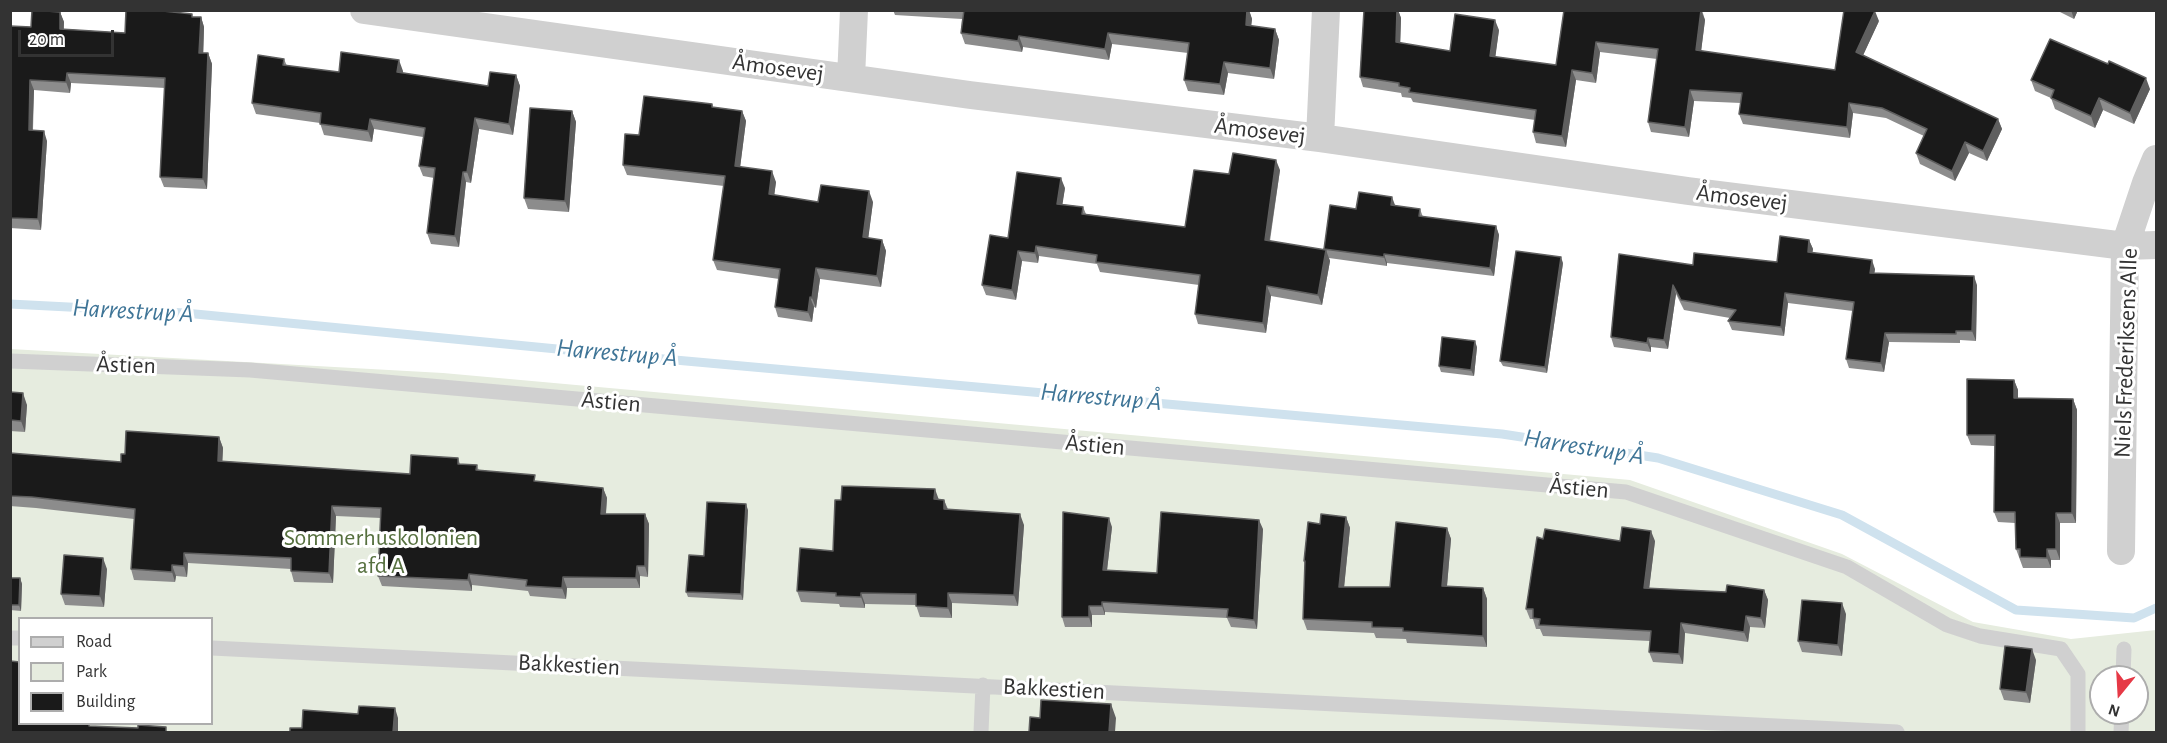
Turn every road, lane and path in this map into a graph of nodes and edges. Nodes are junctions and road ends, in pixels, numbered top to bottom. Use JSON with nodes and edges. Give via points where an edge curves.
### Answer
{"nodes":[{"id":1,"x":364,"y":10,"type":"edge"},
{"id":2,"x":854,"y":10,"type":"edge"},
{"id":3,"x":1326,"y":10,"type":"edge"},
{"id":4,"x":851,"y":78,"type":"junction"},
{"id":5,"x":1320,"y":138,"type":"junction"},
{"id":6,"x":2157,"y":159,"type":"edge"},
{"id":7,"x":2157,"y":245,"type":"edge"},
{"id":8,"x":2126,"y":246,"type":"junction"},
{"id":9,"x":10,"y":361,"type":"edge"},
{"id":10,"x":2121,"y":551,"type":"dead end"},
{"id":11,"x":213,"y":648,"type":"edge"},
{"id":12,"x":2124,"y":649,"type":"dead end"},
{"id":13,"x":2123,"y":665,"type":"edge"},
{"id":14,"x":983,"y":685,"type":"junction"},
{"id":15,"x":981,"y":732,"type":"edge"},
{"id":16,"x":1897,"y":732,"type":"edge"},
{"id":17,"x":2078,"y":732,"type":"edge"}],
"edges":[{"from":1,"to":4,"type":"street","name":"Åmosevej"},
{"from":2,"to":4,"type":"street"},
{"from":3,"to":5,"type":"street"},
{"from":4,"to":5,"type":"street","name":"Åmosevej"},
{"from":5,"to":8,"type":"street","name":"Åmosevej","via":[[1688,191]]},
{"from":6,"to":8,"type":"street","name":"Niels Frederiksens Alle"},
{"from":7,"to":8,"type":"street","name":"Åmosevej"},
{"from":8,"to":10,"type":"street","name":"Niels Frederiksens Alle"},
{"from":9,"to":17,"type":"lane","name":"Åstien","via":[[250,370],[1626,492],[1847,567],[1947,625],[1980,636],[2061,649],[2078,674]]},
{"from":11,"to":14,"type":"lane","name":"Bakkestien"},
{"from":12,"to":13,"type":"lane"},
{"from":14,"to":15,"type":"lane"},
{"from":14,"to":16,"type":"lane","name":"Bakkestien"}]}
